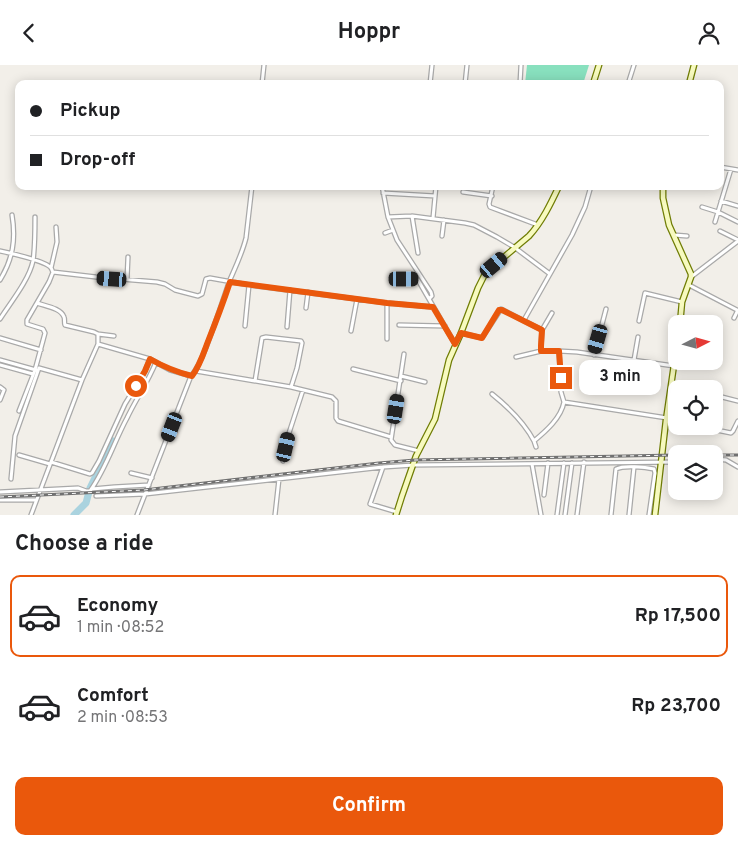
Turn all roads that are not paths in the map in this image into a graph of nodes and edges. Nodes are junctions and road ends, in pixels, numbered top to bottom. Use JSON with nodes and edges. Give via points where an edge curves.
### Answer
{"nodes":[{"id":1,"x":264,"y":65,"type":"edge"},
{"id":2,"x":432,"y":65,"type":"edge"},
{"id":3,"x":467,"y":65,"type":"edge"},
{"id":4,"x":521,"y":65,"type":"edge"},
{"id":5,"x":599,"y":65,"type":"edge"},
{"id":6,"x":634,"y":65,"type":"edge"},
{"id":7,"x":694,"y":65,"type":"edge"},
{"id":8,"x":262,"y":80,"type":"edge"},
{"id":9,"x":430,"y":80,"type":"edge"},
{"id":10,"x":465,"y":80,"type":"edge"},
{"id":11,"x":520,"y":80,"type":"edge"},
{"id":12,"x":593,"y":80,"type":"edge"},
{"id":13,"x":629,"y":80,"type":"edge"},
{"id":14,"x":691,"y":80,"type":"edge"},
{"id":15,"x":724,"y":168,"type":"edge"},
{"id":16,"x":730,"y":169,"type":"junction"},
{"id":17,"x":738,"y":170,"type":"edge"},
{"id":18,"x":252,"y":190,"type":"edge"},
{"id":19,"x":383,"y":190,"type":"edge"},
{"id":20,"x":436,"y":190,"type":"edge"},
{"id":21,"x":493,"y":190,"type":"edge"},
{"id":22,"x":557,"y":190,"type":"edge"},
{"id":23,"x":590,"y":190,"type":"edge"},
{"id":24,"x":663,"y":190,"type":"edge"},
{"id":25,"x":463,"y":192,"type":"dead end"},
{"id":26,"x":383,"y":193,"type":"junction"},
{"id":27,"x":435,"y":196,"type":"junction"},
{"id":28,"x":492,"y":196,"type":"junction"},
{"id":29,"x":721,"y":201,"type":"junction"},
{"id":30,"x":738,"y":206,"type":"edge"},
{"id":31,"x":702,"y":207,"type":"dead end"},
{"id":32,"x":718,"y":212,"type":"junction"},
{"id":33,"x":12,"y":215,"type":"dead end"},
{"id":34,"x":412,"y":216,"type":"junction"},
{"id":35,"x":35,"y":217,"type":"dead end"},
{"id":36,"x":388,"y":217,"type":"junction"},
{"id":37,"x":433,"y":219,"type":"junction"},
{"id":38,"x":444,"y":220,"type":"junction"},
{"id":39,"x":715,"y":222,"type":"dead end"},
{"id":40,"x":738,"y":222,"type":"edge"},
{"id":41,"x":538,"y":225,"type":"junction"},
{"id":42,"x":56,"y":227,"type":"dead end"},
{"id":43,"x":720,"y":231,"type":"dead end"},
{"id":44,"x":673,"y":235,"type":"junction"},
{"id":45,"x":686,"y":236,"type":"dead end"},
{"id":46,"x":442,"y":237,"type":"dead end"},
{"id":47,"x":738,"y":241,"type":"edge"},
{"id":48,"x":514,"y":247,"type":"junction"},
{"id":49,"x":0,"y":251,"type":"edge"},
{"id":50,"x":13,"y":253,"type":"junction"},
{"id":51,"x":418,"y":253,"type":"dead end"},
{"id":52,"x":128,"y":257,"type":"dead end"},
{"id":53,"x":33,"y":259,"type":"junction"},
{"id":54,"x":52,"y":270,"type":"junction"},
{"id":55,"x":550,"y":273,"type":"junction"},
{"id":56,"x":691,"y":277,"type":"junction"},
{"id":57,"x":127,"y":279,"type":"junction"},
{"id":58,"x":392,"y":279,"type":"dead end"},
{"id":59,"x":0,"y":280,"type":"edge"},
{"id":60,"x":230,"y":282,"type":"junction"},
{"id":61,"x":248,"y":285,"type":"junction"},
{"id":62,"x":689,"y":285,"type":"junction"},
{"id":63,"x":290,"y":290,"type":"junction"},
{"id":64,"x":308,"y":292,"type":"junction"},
{"id":65,"x":430,"y":298,"type":"junction"},
{"id":66,"x":357,"y":299,"type":"junction"},
{"id":67,"x":682,"y":302,"type":"junction"},
{"id":68,"x":37,"y":303,"type":"junction"},
{"id":69,"x":387,"y":303,"type":"junction"},
{"id":70,"x":433,"y":307,"type":"junction"},
{"id":71,"x":306,"y":308,"type":"dead end"},
{"id":72,"x":606,"y":309,"type":"dead end"},
{"id":73,"x":552,"y":313,"type":"dead end"},
{"id":74,"x":681,"y":315,"type":"edge"},
{"id":75,"x":734,"y":318,"type":"dead end"},
{"id":76,"x":0,"y":319,"type":"edge"},
{"id":77,"x":524,"y":320,"type":"junction"},
{"id":78,"x":639,"y":321,"type":"dead end"},
{"id":79,"x":399,"y":325,"type":"dead end"},
{"id":80,"x":245,"y":326,"type":"dead end"},
{"id":81,"x":444,"y":326,"type":"junction"},
{"id":82,"x":287,"y":327,"type":"dead end"},
{"id":83,"x":542,"y":330,"type":"junction"},
{"id":84,"x":351,"y":331,"type":"dead end"},
{"id":85,"x":98,"y":334,"type":"junction"},
{"id":86,"x":460,"y":335,"type":"junction"},
{"id":87,"x":114,"y":336,"type":"dead end"},
{"id":88,"x":638,"y":337,"type":"dead end"},
{"id":89,"x":0,"y":338,"type":"edge"},
{"id":90,"x":387,"y":339,"type":"dead end"},
{"id":91,"x":98,"y":343,"type":"junction"},
{"id":92,"x":456,"y":343,"type":"junction"},
{"id":93,"x":41,"y":349,"type":"junction"},
{"id":94,"x":541,"y":349,"type":"junction"},
{"id":95,"x":559,"y":351,"type":"junction"},
{"id":96,"x":404,"y":354,"type":"dead end"},
{"id":97,"x":594,"y":355,"type":"junction"},
{"id":98,"x":516,"y":357,"type":"dead end"},
{"id":99,"x":0,"y":360,"type":"edge"},
{"id":100,"x":634,"y":360,"type":"junction"},
{"id":101,"x":153,"y":361,"type":"junction"},
{"id":102,"x":0,"y":365,"type":"edge"},
{"id":103,"x":668,"y":365,"type":"edge"},
{"id":104,"x":354,"y":369,"type":"dead end"},
{"id":105,"x":36,"y":370,"type":"junction"},
{"id":106,"x":196,"y":371,"type":"junction"},
{"id":107,"x":192,"y":376,"type":"junction"},
{"id":108,"x":401,"y":376,"type":"junction"},
{"id":109,"x":82,"y":380,"type":"junction"},
{"id":110,"x":255,"y":381,"type":"junction"},
{"id":111,"x":401,"y":381,"type":"junction"},
{"id":112,"x":425,"y":382,"type":"dead end"},
{"id":113,"x":0,"y":387,"type":"edge"},
{"id":114,"x":292,"y":387,"type":"junction"},
{"id":115,"x":302,"y":390,"type":"junction"},
{"id":116,"x":492,"y":394,"type":"dead end"},
{"id":117,"x":723,"y":397,"type":"edge"},
{"id":118,"x":0,"y":400,"type":"edge"},
{"id":119,"x":564,"y":401,"type":"junction"},
{"id":120,"x":738,"y":401,"type":"edge"},
{"id":121,"x":668,"y":408,"type":"edge"},
{"id":122,"x":19,"y":411,"type":"dead end"},
{"id":123,"x":666,"y":419,"type":"junction"},
{"id":124,"x":738,"y":421,"type":"edge"},
{"id":125,"x":736,"y":429,"type":"edge"},
{"id":126,"x":723,"y":432,"type":"edge"},
{"id":127,"x":391,"y":437,"type":"junction"},
{"id":128,"x":535,"y":440,"type":"junction"},
{"id":129,"x":536,"y":447,"type":"dead end"},
{"id":130,"x":419,"y":451,"type":"junction"},
{"id":131,"x":20,"y":455,"type":"dead end"},
{"id":132,"x":723,"y":460,"type":"edge"},
{"id":133,"x":283,"y":461,"type":"dead end"},
{"id":134,"x":661,"y":461,"type":"junction"},
{"id":135,"x":668,"y":461,"type":"edge"},
{"id":136,"x":584,"y":462,"type":"junction"},
{"id":137,"x":51,"y":463,"type":"junction"},
{"id":138,"x":548,"y":463,"type":"junction"},
{"id":139,"x":564,"y":463,"type":"junction"},
{"id":140,"x":572,"y":463,"type":"junction"},
{"id":141,"x":532,"y":464,"type":"junction"},
{"id":142,"x":414,"y":465,"type":"junction"},
{"id":143,"x":382,"y":467,"type":"junction"},
{"id":144,"x":634,"y":467,"type":"junction"},
{"id":145,"x":738,"y":467,"type":"edge"},
{"id":146,"x":131,"y":473,"type":"dead end"},
{"id":147,"x":152,"y":478,"type":"junction"},
{"id":148,"x":12,"y":479,"type":"dead end"},
{"id":149,"x":279,"y":479,"type":"junction"},
{"id":150,"x":149,"y":485,"type":"junction"},
{"id":151,"x":40,"y":491,"type":"junction"},
{"id":152,"x":90,"y":491,"type":"junction"},
{"id":153,"x":0,"y":492,"type":"edge"},
{"id":154,"x":145,"y":494,"type":"junction"},
{"id":155,"x":544,"y":495,"type":"dead end"},
{"id":156,"x":96,"y":496,"type":"dead end"},
{"id":157,"x":36,"y":499,"type":"junction"},
{"id":158,"x":0,"y":500,"type":"edge"},
{"id":159,"x":397,"y":514,"type":"edge"},
{"id":160,"x":31,"y":515,"type":"edge"},
{"id":161,"x":137,"y":515,"type":"edge"},
{"id":162,"x":275,"y":515,"type":"edge"},
{"id":163,"x":541,"y":515,"type":"edge"},
{"id":164,"x":557,"y":515,"type":"edge"},
{"id":165,"x":564,"y":515,"type":"edge"},
{"id":166,"x":577,"y":515,"type":"edge"},
{"id":167,"x":611,"y":515,"type":"edge"},
{"id":168,"x":629,"y":515,"type":"edge"},
{"id":169,"x":648,"y":515,"type":"edge"},
{"id":170,"x":654,"y":515,"type":"edge"}],
"edges":[{"from":1,"to":8,"type":"street"},
{"from":2,"to":9,"type":"street"},
{"from":3,"to":10,"type":"street"},
{"from":4,"to":11,"type":"street"},
{"from":5,"to":12,"type":"street"},
{"from":6,"to":13,"type":"street"},
{"from":7,"to":14,"type":"street"},
{"from":15,"to":16,"type":"street"},
{"from":16,"to":17,"type":"street"},
{"from":16,"to":29,"type":"street"},
{"from":18,"to":60,"type":"street","via":[[245,242]]},
{"from":19,"to":26,"type":"street"},
{"from":20,"to":27,"type":"street"},
{"from":21,"to":28,"type":"street"},
{"from":22,"to":41,"type":"street"},
{"from":23,"to":55,"type":"street","via":[[575,230]]},
{"from":24,"to":44,"type":"street"},
{"from":25,"to":28,"type":"street"},
{"from":26,"to":27,"type":"street"},
{"from":26,"to":36,"type":"street"},
{"from":27,"to":37,"type":"street"},
{"from":28,"to":41,"type":"street","via":[[490,207]]},
{"from":29,"to":30,"type":"street"},
{"from":29,"to":32,"type":"street"},
{"from":31,"to":32,"type":"street"},
{"from":32,"to":39,"type":"street"},
{"from":32,"to":40,"type":"street"},
{"from":33,"to":50,"type":"street"},
{"from":34,"to":36,"type":"street"},
{"from":34,"to":37,"type":"street"},
{"from":34,"to":51,"type":"street"},
{"from":35,"to":53,"type":"street"},
{"from":36,"to":65,"type":"street","via":[[390,231],[431,292]]},
{"from":37,"to":38,"type":"street"},
{"from":38,"to":46,"type":"street"},
{"from":38,"to":48,"type":"street","via":[[474,225]]},
{"from":41,"to":48,"type":"street"},
{"from":42,"to":54,"type":"street"},
{"from":43,"to":47,"type":"street"},
{"from":44,"to":45,"type":"street"},
{"from":44,"to":56,"type":"street"},
{"from":47,"to":56,"type":"street"},
{"from":48,"to":55,"type":"street"},
{"from":48,"to":86,"type":"street","via":[[486,274]]},
{"from":49,"to":50,"type":"street"},
{"from":50,"to":53,"type":"street"},
{"from":50,"to":59,"type":"street"},
{"from":52,"to":57,"type":"street"},
{"from":53,"to":54,"type":"street"},
{"from":53,"to":76,"type":"street","via":[[21,287]]},
{"from":54,"to":57,"type":"street"},
{"from":54,"to":68,"type":"street"},
{"from":55,"to":77,"type":"street"},
{"from":56,"to":62,"type":"street"},
{"from":57,"to":60,"type":"street","via":[[156,282],[200,296],[206,279]]},
{"from":58,"to":65,"type":"street","via":[[417,279]]},
{"from":60,"to":61,"type":"street"},
{"from":60,"to":106,"type":"street"},
{"from":61,"to":63,"type":"street"},
{"from":61,"to":80,"type":"street"},
{"from":62,"to":67,"type":"street"},
{"from":62,"to":75,"type":"street","via":[[737,310]]},
{"from":63,"to":64,"type":"street"},
{"from":63,"to":82,"type":"street"},
{"from":64,"to":66,"type":"street"},
{"from":64,"to":71,"type":"street"},
{"from":65,"to":70,"type":"street"},
{"from":66,"to":69,"type":"street"},
{"from":66,"to":84,"type":"street"},
{"from":67,"to":74,"type":"street"},
{"from":67,"to":78,"type":"street","via":[[644,293]]},
{"from":68,"to":85,"type":"street","via":[[62,313],[64,325]]},
{"from":68,"to":93,"type":"street","via":[[26,322],[45,331]]},
{"from":69,"to":70,"type":"street"},
{"from":69,"to":90,"type":"street"},
{"from":70,"to":81,"type":"street"},
{"from":72,"to":97,"type":"street"},
{"from":73,"to":83,"type":"street"},
{"from":77,"to":83,"type":"street"},
{"from":77,"to":86,"type":"street","via":[[500,309],[482,338]]},
{"from":79,"to":81,"type":"street"},
{"from":81,"to":92,"type":"street"},
{"from":83,"to":94,"type":"street"},
{"from":85,"to":87,"type":"street"},
{"from":85,"to":91,"type":"street"},
{"from":86,"to":92,"type":"street"},
{"from":88,"to":100,"type":"street"},
{"from":89,"to":93,"type":"street"},
{"from":91,"to":101,"type":"street"},
{"from":91,"to":109,"type":"street"},
{"from":92,"to":130,"type":"street","via":[[435,419]]},
{"from":93,"to":105,"type":"street"},
{"from":94,"to":95,"type":"street"},
{"from":94,"to":98,"type":"street"},
{"from":95,"to":97,"type":"street"},
{"from":95,"to":119,"type":"street"},
{"from":96,"to":108,"type":"street"},
{"from":97,"to":100,"type":"street"},
{"from":99,"to":105,"type":"street"},
{"from":100,"to":103,"type":"street"},
{"from":101,"to":107,"type":"street"},
{"from":101,"to":137,"type":"street","via":[[125,404],[92,473]]},
{"from":101,"to":152,"type":"street","via":[[150,377]]},
{"from":102,"to":105,"type":"street"},
{"from":104,"to":111,"type":"street"},
{"from":105,"to":109,"type":"street"},
{"from":105,"to":122,"type":"street"},
{"from":105,"to":148,"type":"street","via":[[15,436]]},
{"from":106,"to":107,"type":"street"},
{"from":106,"to":110,"type":"street"},
{"from":107,"to":147,"type":"street"},
{"from":108,"to":111,"type":"street"},
{"from":108,"to":112,"type":"street"},
{"from":109,"to":137,"type":"street"},
{"from":110,"to":114,"type":"street"},
{"from":110,"to":114,"type":"street","via":[[262,338],[301,341]]},
{"from":111,"to":127,"type":"street"},
{"from":113,"to":118,"type":"street","via":[[4,390]]},
{"from":114,"to":115,"type":"street"},
{"from":115,"to":127,"type":"street","via":[[334,399],[338,421]]},
{"from":115,"to":133,"type":"street"},
{"from":116,"to":128,"type":"street"},
{"from":117,"to":120,"type":"street"},
{"from":119,"to":123,"type":"street"},
{"from":119,"to":128,"type":"street","via":[[556,420]]},
{"from":121,"to":123,"type":"street"},
{"from":123,"to":134,"type":"street"},
{"from":124,"to":125,"type":"street"},
{"from":125,"to":126,"type":"street","via":[[732,433]]},
{"from":127,"to":130,"type":"street","via":[[395,445]]},
{"from":128,"to":129,"type":"street"},
{"from":130,"to":142,"type":"street"},
{"from":131,"to":137,"type":"street"},
{"from":132,"to":145,"type":"street"},
{"from":134,"to":135,"type":"street"},
{"from":134,"to":136,"type":"street"},
{"from":134,"to":170,"type":"street"},
{"from":136,"to":140,"type":"street"},
{"from":136,"to":166,"type":"street"},
{"from":137,"to":151,"type":"street"},
{"from":138,"to":139,"type":"street"},
{"from":138,"to":141,"type":"street"},
{"from":138,"to":155,"type":"street"},
{"from":139,"to":140,"type":"street"},
{"from":139,"to":164,"type":"street"},
{"from":140,"to":165,"type":"street"},
{"from":141,"to":142,"type":"street"},
{"from":141,"to":163,"type":"street"},
{"from":142,"to":143,"type":"street"},
{"from":142,"to":159,"type":"street"},
{"from":143,"to":149,"type":"street"},
{"from":143,"to":159,"type":"street","via":[[370,504]]},
{"from":144,"to":167,"type":"street","via":[[616,469]]},
{"from":144,"to":168,"type":"street"},
{"from":144,"to":169,"type":"street","via":[[654,469]]},
{"from":146,"to":147,"type":"street"},
{"from":147,"to":150,"type":"street"},
{"from":149,"to":154,"type":"street"},
{"from":149,"to":162,"type":"street"},
{"from":150,"to":152,"type":"street"},
{"from":150,"to":154,"type":"street"},
{"from":151,"to":152,"type":"street","via":[[78,488]]},
{"from":151,"to":153,"type":"street"},
{"from":151,"to":157,"type":"street"},
{"from":154,"to":156,"type":"street"},
{"from":154,"to":161,"type":"street"},
{"from":157,"to":158,"type":"street"},
{"from":157,"to":160,"type":"street"}]}
